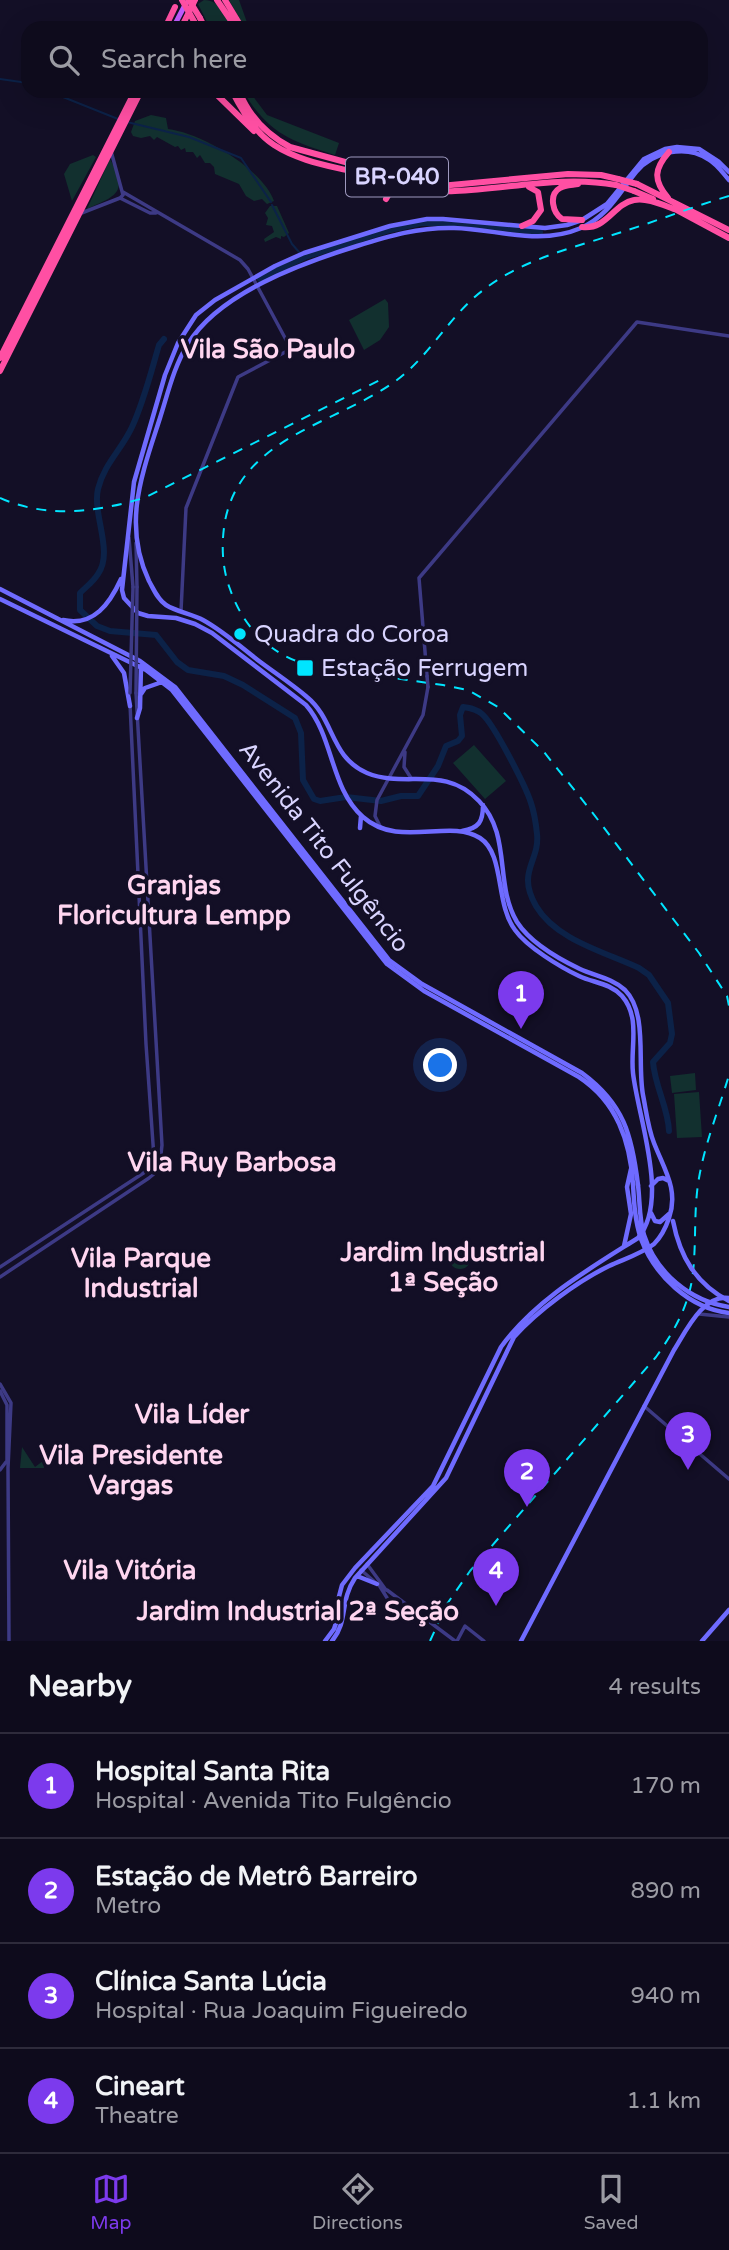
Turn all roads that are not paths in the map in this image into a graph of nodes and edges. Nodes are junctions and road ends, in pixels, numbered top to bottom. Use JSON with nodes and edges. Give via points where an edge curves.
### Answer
{"nodes":[{"id":1,"x":188,"y":0,"type":"edge"},
{"id":2,"x":195,"y":0,"type":"edge"},
{"id":3,"x":218,"y":0,"type":"edge"},
{"id":4,"x":225,"y":0,"type":"edge"},
{"id":5,"x":178,"y":2,"type":"edge"},
{"id":6,"x":168,"y":21,"type":"edge"},
{"id":7,"x":177,"y":21,"type":"edge"},
{"id":8,"x":184,"y":21,"type":"edge"},
{"id":9,"x":198,"y":21,"type":"edge"},
{"id":10,"x":199,"y":21,"type":"edge"},
{"id":11,"x":232,"y":21,"type":"edge"},
{"id":12,"x":238,"y":21,"type":"edge"},
{"id":13,"x":132,"y":98,"type":"edge"},
{"id":14,"x":136,"y":98,"type":"edge"},
{"id":15,"x":220,"y":98,"type":"edge"},
{"id":16,"x":236,"y":98,"type":"edge"},
{"id":17,"x":242,"y":98,"type":"edge"},
{"id":18,"x":126,"y":114,"type":"junction"},
{"id":19,"x":122,"y":122,"type":"junction"},
{"id":20,"x":271,"y":144,"type":"junction"},
{"id":21,"x":111,"y":150,"type":"junction"},
{"id":22,"x":669,"y":152,"type":"junction"},
{"id":23,"x":729,"y":172,"type":"edge"},
{"id":24,"x":379,"y":179,"type":"junction"},
{"id":25,"x":729,"y":180,"type":"edge"},
{"id":26,"x":593,"y":181,"type":"junction"},
{"id":27,"x":617,"y":182,"type":"junction"},
{"id":28,"x":513,"y":186,"type":"junction"},
{"id":29,"x":636,"y":188,"type":"junction"},
{"id":30,"x":123,"y":192,"type":"junction"},
{"id":31,"x":120,"y":198,"type":"junction"},
{"id":32,"x":386,"y":199,"type":"dead end"},
{"id":33,"x":670,"y":199,"type":"junction"},
{"id":34,"x":677,"y":210,"type":"junction"},
{"id":35,"x":156,"y":213,"type":"junction"},
{"id":36,"x":77,"y":215,"type":"junction"},
{"id":37,"x":428,"y":224,"type":"junction"},
{"id":38,"x":582,"y":224,"type":"junction"},
{"id":39,"x":522,"y":226,"type":"junction"},
{"id":40,"x":729,"y":230,"type":"edge"},
{"id":41,"x":729,"y":238,"type":"edge"},
{"id":42,"x":253,"y":278,"type":"junction"},
{"id":43,"x":258,"y":287,"type":"junction"},
{"id":44,"x":729,"y":337,"type":"edge"},
{"id":45,"x":176,"y":348,"type":"junction"},
{"id":46,"x":178,"y":363,"type":"junction"},
{"id":47,"x":1,"y":367,"type":"edge"},
{"id":48,"x":166,"y":372,"type":"junction"},
{"id":49,"x":129,"y":525,"type":"junction"},
{"id":50,"x":136,"y":542,"type":"junction"},
{"id":51,"x":123,"y":575,"type":"junction"},
{"id":52,"x":135,"y":587,"type":"junction"},
{"id":53,"x":0,"y":589,"type":"edge"},
{"id":54,"x":0,"y":599,"type":"edge"},
{"id":55,"x":181,"y":611,"type":"junction"},
{"id":56,"x":54,"y":617,"type":"junction"},
{"id":57,"x":108,"y":653,"type":"junction"},
{"id":58,"x":141,"y":664,"type":"junction"},
{"id":59,"x":163,"y":682,"type":"junction"},
{"id":60,"x":138,"y":694,"type":"junction"},
{"id":61,"x":130,"y":706,"type":"junction"},
{"id":62,"x":137,"y":718,"type":"joint"},
{"id":63,"x":405,"y":750,"type":"junction"},
{"id":64,"x":389,"y":777,"type":"junction"},
{"id":65,"x":411,"y":778,"type":"junction"},
{"id":66,"x":483,"y":805,"type":"junction"},
{"id":67,"x":359,"y":813,"type":"junction"},
{"id":68,"x":375,"y":815,"type":"junction"},
{"id":69,"x":370,"y":823,"type":"junction"},
{"id":70,"x":360,"y":828,"type":"dead end"},
{"id":71,"x":381,"y":828,"type":"junction"},
{"id":72,"x":454,"y":832,"type":"junction"},
{"id":73,"x":153,"y":984,"type":"junction"},
{"id":74,"x":145,"y":985,"type":"junction"},
{"id":75,"x":153,"y":1139,"type":"junction"},
{"id":76,"x":162,"y":1143,"type":"junction"},
{"id":77,"x":632,"y":1165,"type":"junction"},
{"id":78,"x":149,"y":1169,"type":"junction"},
{"id":79,"x":156,"y":1173,"type":"junction"},
{"id":80,"x":636,"y":1185,"type":"junction"},
{"id":81,"x":672,"y":1185,"type":"junction"},
{"id":82,"x":651,"y":1186,"type":"junction"},
{"id":83,"x":650,"y":1212,"type":"junction"},
{"id":84,"x":671,"y":1213,"type":"junction"},
{"id":85,"x":623,"y":1248,"type":"junction"},
{"id":86,"x":0,"y":1267,"type":"edge"},
{"id":87,"x":0,"y":1276,"type":"edge"},
{"id":88,"x":729,"y":1299,"type":"edge"},
{"id":89,"x":729,"y":1307,"type":"edge"},
{"id":90,"x":699,"y":1314,"type":"junction"},
{"id":91,"x":729,"y":1315,"type":"edge"},
{"id":92,"x":0,"y":1384,"type":"edge"},
{"id":93,"x":0,"y":1391,"type":"edge"},
{"id":94,"x":9,"y":1406,"type":"junction"},
{"id":95,"x":644,"y":1406,"type":"junction"},
{"id":96,"x":18,"y":1416,"type":"dead end"},
{"id":97,"x":11,"y":1419,"type":"junction"},
{"id":98,"x":8,"y":1459,"type":"junction"},
{"id":99,"x":0,"y":1471,"type":"edge"},
{"id":100,"x":729,"y":1479,"type":"edge"},
{"id":101,"x":369,"y":1554,"type":"junction"},
{"id":102,"x":367,"y":1564,"type":"junction"},
{"id":103,"x":362,"y":1570,"type":"junction"},
{"id":104,"x":357,"y":1576,"type":"junction"},
{"id":105,"x":378,"y":1585,"type":"junction"},
{"id":106,"x":386,"y":1590,"type":"junction"},
{"id":107,"x":388,"y":1606,"type":"dead end"},
{"id":108,"x":729,"y":1610,"type":"edge"},
{"id":109,"x":9,"y":1641,"type":"edge"},
{"id":110,"x":325,"y":1641,"type":"edge"},
{"id":111,"x":332,"y":1641,"type":"edge"},
{"id":112,"x":456,"y":1641,"type":"edge"},
{"id":113,"x":484,"y":1641,"type":"edge"},
{"id":114,"x":521,"y":1641,"type":"edge"},
{"id":115,"x":702,"y":1641,"type":"edge"}],
"edges":[{"from":1,"to":7,"type":"main road"},
{"from":1,"to":10,"type":"highway","bridge":true},
{"from":2,"to":8,"type":"highway"},
{"from":3,"to":11,"type":"highway"},
{"from":4,"to":12,"type":"highway"},
{"from":5,"to":6,"type":"highway"},
{"from":5,"to":9,"type":"highway","bridge":true},
{"from":13,"to":18,"type":"highway"},
{"from":14,"to":18,"type":"highway"},
{"from":15,"to":20,"type":"highway"},
{"from":16,"to":20,"type":"highway","number":"BR-040"},
{"from":17,"to":27,"type":"highway","number":"BR-040","via":[[261,125],[290,147],[415,181],[464,185],[568,174]]},
{"from":18,"to":19,"type":"highway"},
{"from":19,"to":21,"type":"highway"},
{"from":19,"to":47,"type":"highway"},
{"from":20,"to":24,"type":"highway","number":"BR-040","via":[[311,162]]},
{"from":21,"to":30,"type":"street"},
{"from":21,"to":36,"type":"highway"},
{"from":22,"to":25,"type":"main road","via":[[699,154]]},
{"from":22,"to":33,"type":"highway","via":[[656,175]]},
{"from":22,"to":38,"type":"main road","via":[[644,165],[612,205]]},
{"from":23,"to":38,"type":"main road","via":[[699,149],[665,149],[644,159],[607,204]]},
{"from":24,"to":28,"type":"highway","number":"BR-040","via":[[440,192]]},
{"from":24,"to":32,"type":"highway","via":[[391,190]]},
{"from":26,"to":27,"type":"highway","number":"BR-040"},
{"from":26,"to":28,"type":"highway","number":"BR-040"},
{"from":26,"to":38,"type":"highway","via":[[561,188],[554,196],[558,216]]},
{"from":27,"to":29,"type":"highway","number":"BR-040","bridge":true},
{"from":28,"to":39,"type":"highway","via":[[533,187],[540,196],[540,213]]},
{"from":29,"to":33,"type":"highway","number":"BR-040"},
{"from":29,"to":34,"type":"highway","number":"BR-040"},
{"from":30,"to":31,"type":"street"},
{"from":30,"to":35,"type":"street"},
{"from":31,"to":35,"type":"street"},
{"from":31,"to":36,"type":"street"},
{"from":33,"to":40,"type":"highway","number":"BR-040"},
{"from":34,"to":38,"type":"highway","via":[[635,199],[603,223],[592,228]]},
{"from":34,"to":41,"type":"highway","number":"BR-040"},
{"from":35,"to":42,"type":"street","via":[[240,260]]},
{"from":36,"to":47,"type":"highway"},
{"from":37,"to":38,"type":"main road","via":[[546,237]]},
{"from":37,"to":39,"type":"main road"},
{"from":37,"to":42,"type":"main road","via":[[390,226],[304,253]]},
{"from":37,"to":43,"type":"main road","via":[[334,253]]},
{"from":38,"to":39,"type":"main road"},
{"from":42,"to":43,"type":"street"},
{"from":42,"to":45,"type":"main road","via":[[196,315]]},
{"from":43,"to":46,"type":"main road","via":[[207,319]]},
{"from":43,"to":55,"type":"street","via":[[292,349],[238,377],[186,508]]},
{"from":44,"to":63,"type":"street","bridge":true,"via":[[637,321],[419,578],[428,687],[423,715]]},
{"from":45,"to":46,"type":"main road"},
{"from":45,"to":48,"type":"main road"},
{"from":46,"to":48,"type":"main road"},
{"from":46,"to":50,"type":"main road","via":[[139,487]]},
{"from":48,"to":49,"type":"main road","via":[[134,482]]},
{"from":49,"to":51,"type":"main road"},
{"from":49,"to":52,"type":"street"},
{"from":50,"to":52,"type":"street"},
{"from":50,"to":55,"type":"main road","via":[[155,592],[165,605]]},
{"from":51,"to":56,"type":"main road","via":[[100,612],[77,622]]},
{"from":51,"to":67,"type":"main road","via":[[124,598],[138,613],[176,618],[212,633],[306,705],[316,717],[341,785]]},
{"from":52,"to":60,"type":"street","bridge":true},
{"from":52,"to":61,"type":"street","bridge":true},
{"from":53,"to":56,"type":"main road"},
{"from":54,"to":57,"type":"main road","name":"Avenida Tito Fulgêncio"},
{"from":55,"to":64,"type":"main road","via":[[215,628],[307,697],[353,765]]},
{"from":56,"to":58,"type":"main road","name":"Avenida Tito Fulgêncio"},
{"from":57,"to":58,"type":"main road","name":"Avenida Tito Fulgêncio"},
{"from":57,"to":61,"type":"main road","via":[[124,673]]},
{"from":58,"to":59,"type":"main road","name":"Avenida Tito Fulgêncio"},
{"from":58,"to":60,"type":"main road"},
{"from":58,"to":80,"type":"main road","name":"Avenida Tito Fulgêncio","via":[[184,697],[389,960],[422,984],[582,1073],[604,1092],[631,1138]]},
{"from":59,"to":60,"type":"main road"},
{"from":59,"to":77,"type":"main road","name":"Avenida Tito Fulgêncio","via":[[387,964],[432,996],[586,1081],[620,1122]]},
{"from":60,"to":62,"type":"main road"},
{"from":61,"to":74,"type":"street"},
{"from":62,"to":73,"type":"street"},
{"from":63,"to":64,"type":"street"},
{"from":63,"to":65,"type":"street","via":[[404,766]]},
{"from":64,"to":65,"type":"main road"},
{"from":64,"to":68,"type":"street"},
{"from":65,"to":66,"type":"main road","via":[[442,780],[466,790]]},
{"from":66,"to":72,"type":"main road","via":[[477,827]]},
{"from":66,"to":81,"type":"main road","via":[[496,827],[506,891],[518,924],[570,964],[620,985],[635,1003],[643,1096],[653,1142]]},
{"from":67,"to":69,"type":"main road"},
{"from":67,"to":70,"type":"main road"},
{"from":68,"to":69,"type":"street"},
{"from":68,"to":71,"type":"street"},
{"from":69,"to":71,"type":"main road"},
{"from":71,"to":72,"type":"main road","via":[[409,834]]},
{"from":72,"to":82,"type":"main road","via":[[472,834],[490,848],[505,913],[521,937],[575,974],[612,988],[629,1006],[634,1020],[632,1070]]},
{"from":73,"to":74,"type":"street"},
{"from":73,"to":76,"type":"street"},
{"from":74,"to":75,"type":"street"},
{"from":75,"to":76,"type":"street"},
{"from":75,"to":78,"type":"street","via":[[154,1158]]},
{"from":76,"to":79,"type":"street"},
{"from":77,"to":80,"type":"main road","name":"Avenida Tito Fulgêncio"},
{"from":77,"to":85,"type":"main road","via":[[627,1187],[631,1213]]},
{"from":78,"to":79,"type":"street"},
{"from":78,"to":86,"type":"street"},
{"from":79,"to":87,"type":"street"},
{"from":80,"to":89,"type":"main road","bridge":true,"via":[[645,1235],[663,1268],[690,1294]]},
{"from":80,"to":91,"type":"main road","bridge":true,"via":[[635,1219],[659,1271],[688,1298]]},
{"from":81,"to":82,"type":"main road","via":[[663,1178]]},
{"from":81,"to":84,"type":"main road"},
{"from":82,"to":83,"type":"main road"},
{"from":83,"to":84,"type":"main road","via":[[660,1222]]},
{"from":83,"to":85,"type":"main road","via":[[646,1228]]},
{"from":84,"to":88,"type":"main road","bridge":true,"via":[[679,1248],[693,1272],[710,1290]]},
{"from":84,"to":102,"type":"main road","via":[[653,1245],[600,1271],[526,1322],[514,1336],[446,1478]]},
{"from":85,"to":101,"type":"main road","via":[[543,1302],[509,1335],[433,1486]]},
{"from":88,"to":90,"type":"main road","via":[[713,1299]]},
{"from":90,"to":91,"type":"street"},
{"from":90,"to":95,"type":"main road"},
{"from":92,"to":94,"type":"street","via":[[10,1399]]},
{"from":93,"to":94,"type":"street"},
{"from":94,"to":97,"type":"street"},
{"from":94,"to":98,"type":"street"},
{"from":95,"to":100,"type":"street"},
{"from":95,"to":114,"type":"main road"},
{"from":96,"to":97,"type":"street"},
{"from":97,"to":98,"type":"street"},
{"from":98,"to":99,"type":"street"},
{"from":98,"to":109,"type":"street"},
{"from":101,"to":103,"type":"main road"},
{"from":101,"to":110,"type":"main road","via":[[342,1585],[338,1617]]},
{"from":102,"to":103,"type":"main road"},
{"from":102,"to":106,"type":"street"},
{"from":103,"to":104,"type":"main road"},
{"from":103,"to":105,"type":"street"},
{"from":104,"to":105,"type":"main road"},
{"from":104,"to":111,"type":"main road","via":[[345,1597],[341,1631]]},
{"from":105,"to":106,"type":"street"},
{"from":105,"to":107,"type":"street"},
{"from":106,"to":112,"type":"street","bridge":true},
{"from":108,"to":115,"type":"main road"},
{"from":112,"to":113,"type":"street","via":[[465,1626]]}]}
